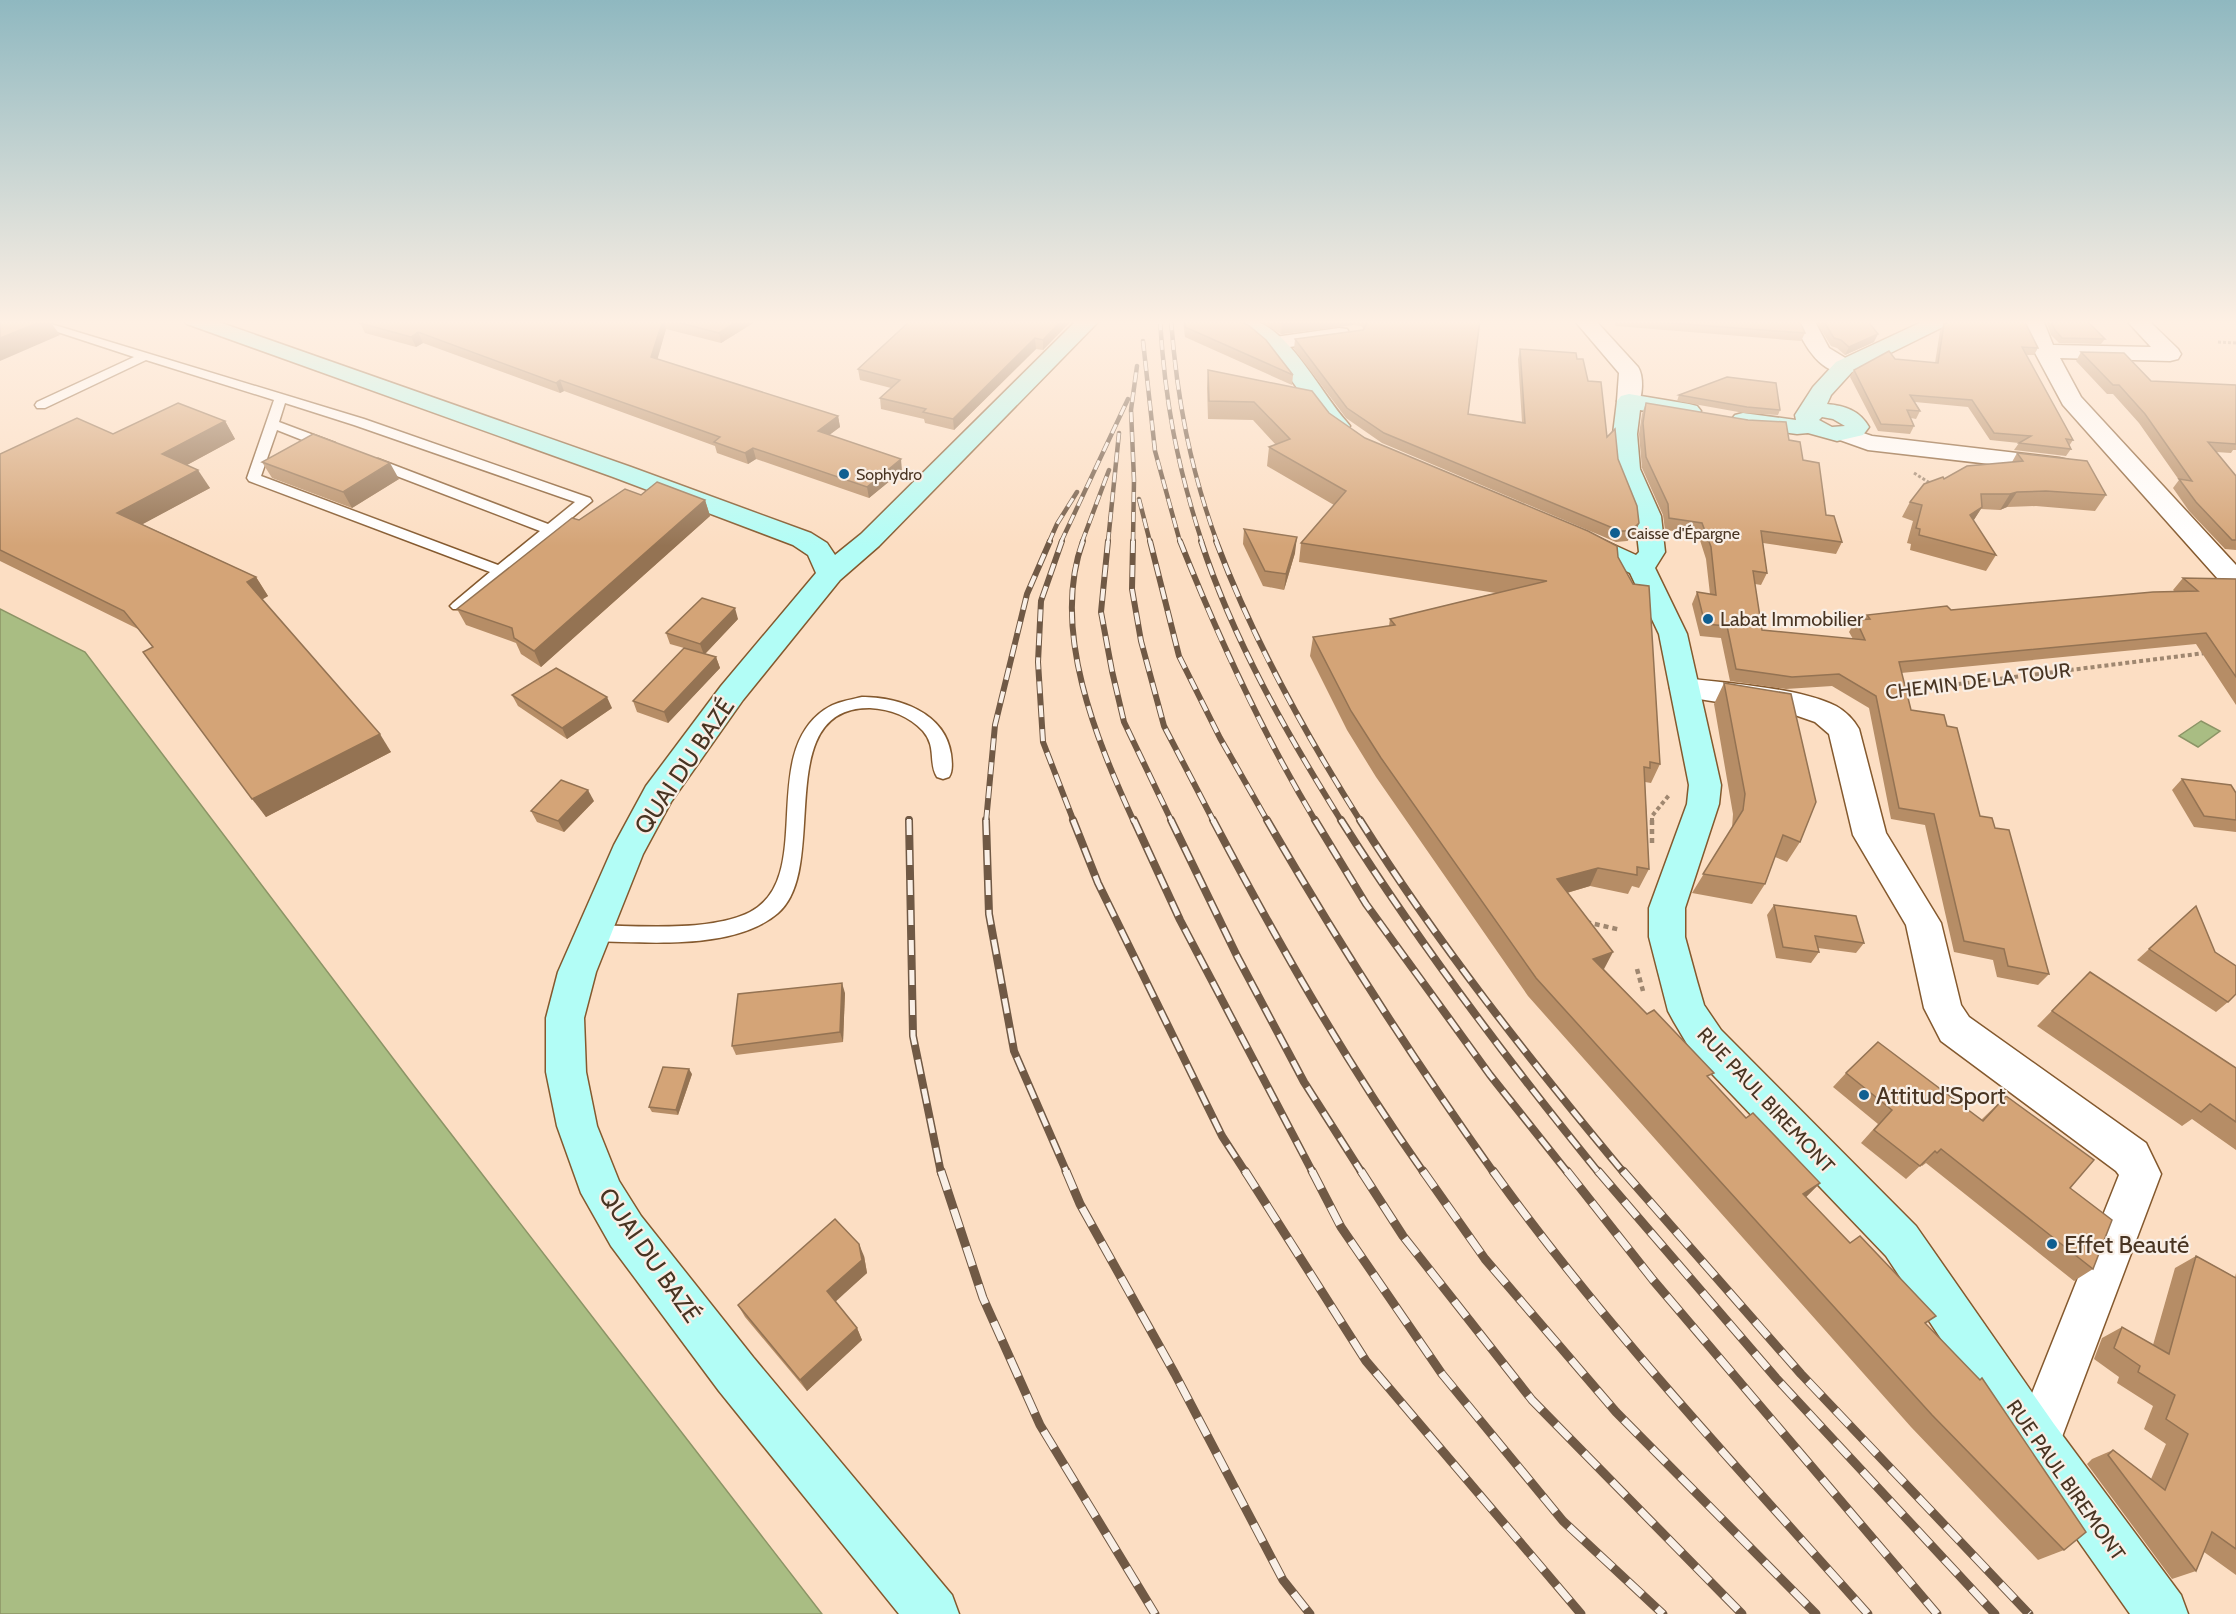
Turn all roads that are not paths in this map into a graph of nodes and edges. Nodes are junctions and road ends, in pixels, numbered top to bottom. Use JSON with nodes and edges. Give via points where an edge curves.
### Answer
{"nodes":[{"id":1,"x":62,"y":395,"type":"edge"},
{"id":2,"x":272,"y":395,"type":"edge"},
{"id":3,"x":406,"y":395,"type":"edge"},
{"id":4,"x":1014,"y":395,"type":"edge"},
{"id":5,"x":1312,"y":395,"type":"edge"},
{"id":6,"x":1629,"y":395,"type":"edge"},
{"id":7,"x":1820,"y":395,"type":"edge"},
{"id":8,"x":1842,"y":395,"type":"edge"},
{"id":9,"x":2069,"y":395,"type":"edge"},
{"id":10,"x":281,"y":398,"type":"junction"},
{"id":11,"x":1629,"y":401,"type":"junction"},
{"id":12,"x":41,"y":405,"type":"dead end"},
{"id":13,"x":1811,"y":419,"type":"junction"},
{"id":14,"x":273,"y":424,"type":"junction"},
{"id":15,"x":1848,"y":427,"type":"junction"},
{"id":16,"x":1354,"y":438,"type":"edge"},
{"id":17,"x":339,"y":449,"type":"edge"},
{"id":18,"x":362,"y":458,"type":"edge"},
{"id":19,"x":2078,"y":467,"type":"edge"},
{"id":20,"x":1558,"y":528,"type":"edge"},
{"id":21,"x":550,"y":530,"type":"junction"},
{"id":22,"x":1641,"y":568,"type":"junction"},
{"id":23,"x":500,"y":571,"type":"junction"},
{"id":24,"x":830,"y":574,"type":"junction"},
{"id":25,"x":2236,"y":582,"type":"edge"},
{"id":26,"x":458,"y":606,"type":"edge"},
{"id":27,"x":1685,"y":688,"type":"junction"},
{"id":28,"x":943,"y":773,"type":"dead end"},
{"id":29,"x":592,"y":933,"type":"junction"},
{"id":30,"x":2037,"y":1441,"type":"junction"},
{"id":31,"x":933,"y":1614,"type":"edge"},
{"id":32,"x":2162,"y":1614,"type":"edge"}],
"edges":[{"from":1,"to":12,"type":"lane"},
{"from":2,"to":10,"type":"lane"},
{"from":3,"to":24,"type":"street","via":[[802,539],[822,553]]},
{"from":4,"to":24,"type":"street","name":"QUAI DU BAZÉ","via":[[870,540]]},
{"from":5,"to":16,"type":"street","via":[[1336,425]]},
{"from":6,"to":11,"type":"street"},
{"from":7,"to":13,"type":"street"},
{"from":8,"to":15,"type":"street"},
{"from":9,"to":25,"type":"street"},
{"from":10,"to":14,"type":"lane"},
{"from":10,"to":21,"type":"lane","via":[[585,501]]},
{"from":11,"to":13,"type":"street","via":[[1763,424],[1797,427]]},
{"from":11,"to":22,"type":"street","via":[[1625,434],[1628,469],[1648,516],[1652,552]]},
{"from":13,"to":15,"type":"street","via":[[1828,433]]},
{"from":14,"to":17,"type":"lane"},
{"from":14,"to":23,"type":"lane","via":[[254,478]]},
{"from":15,"to":19,"type":"street","via":[[1868,443]]},
{"from":18,"to":21,"type":"lane"},
{"from":20,"to":22,"type":"street"},
{"from":21,"to":23,"type":"lane"},
{"from":22,"to":27,"type":"street","name":"RUE PAUL BIREMONT","via":[[1674,634]]},
{"from":23,"to":26,"type":"lane"},
{"from":24,"to":29,"type":"street","name":"QUAI DU BAZÉ","via":[[732,693],[658,795],[626,854]]},
{"from":27,"to":30,"type":"street","name":"RUE PAUL BIREMONT","via":[[1705,785],[1703,804],[1667,908],[1667,937],[1687,1011],[1707,1042],[1900,1241]]},
{"from":27,"to":30,"type":"street","via":[[1795,704],[1826,714],[1843,729],[1870,835],[1923,923],[1943,1008],[1955,1029],[2131,1157],[2140,1174]]},
{"from":28,"to":29,"type":"lane","via":[[940,743],[921,719],[895,705],[864,702],[848,706],[817,726],[804,747],[798,770],[792,854],[785,887],[772,907],[751,921],[723,930]]},
{"from":29,"to":31,"type":"street","name":"QUAI DU BAZÉ","via":[[565,1018],[566,1072],[577,1126],[602,1193],[626,1231],[736,1374]]},
{"from":30,"to":32,"type":"street","name":"RUE PAUL BIREMONT"}]}
